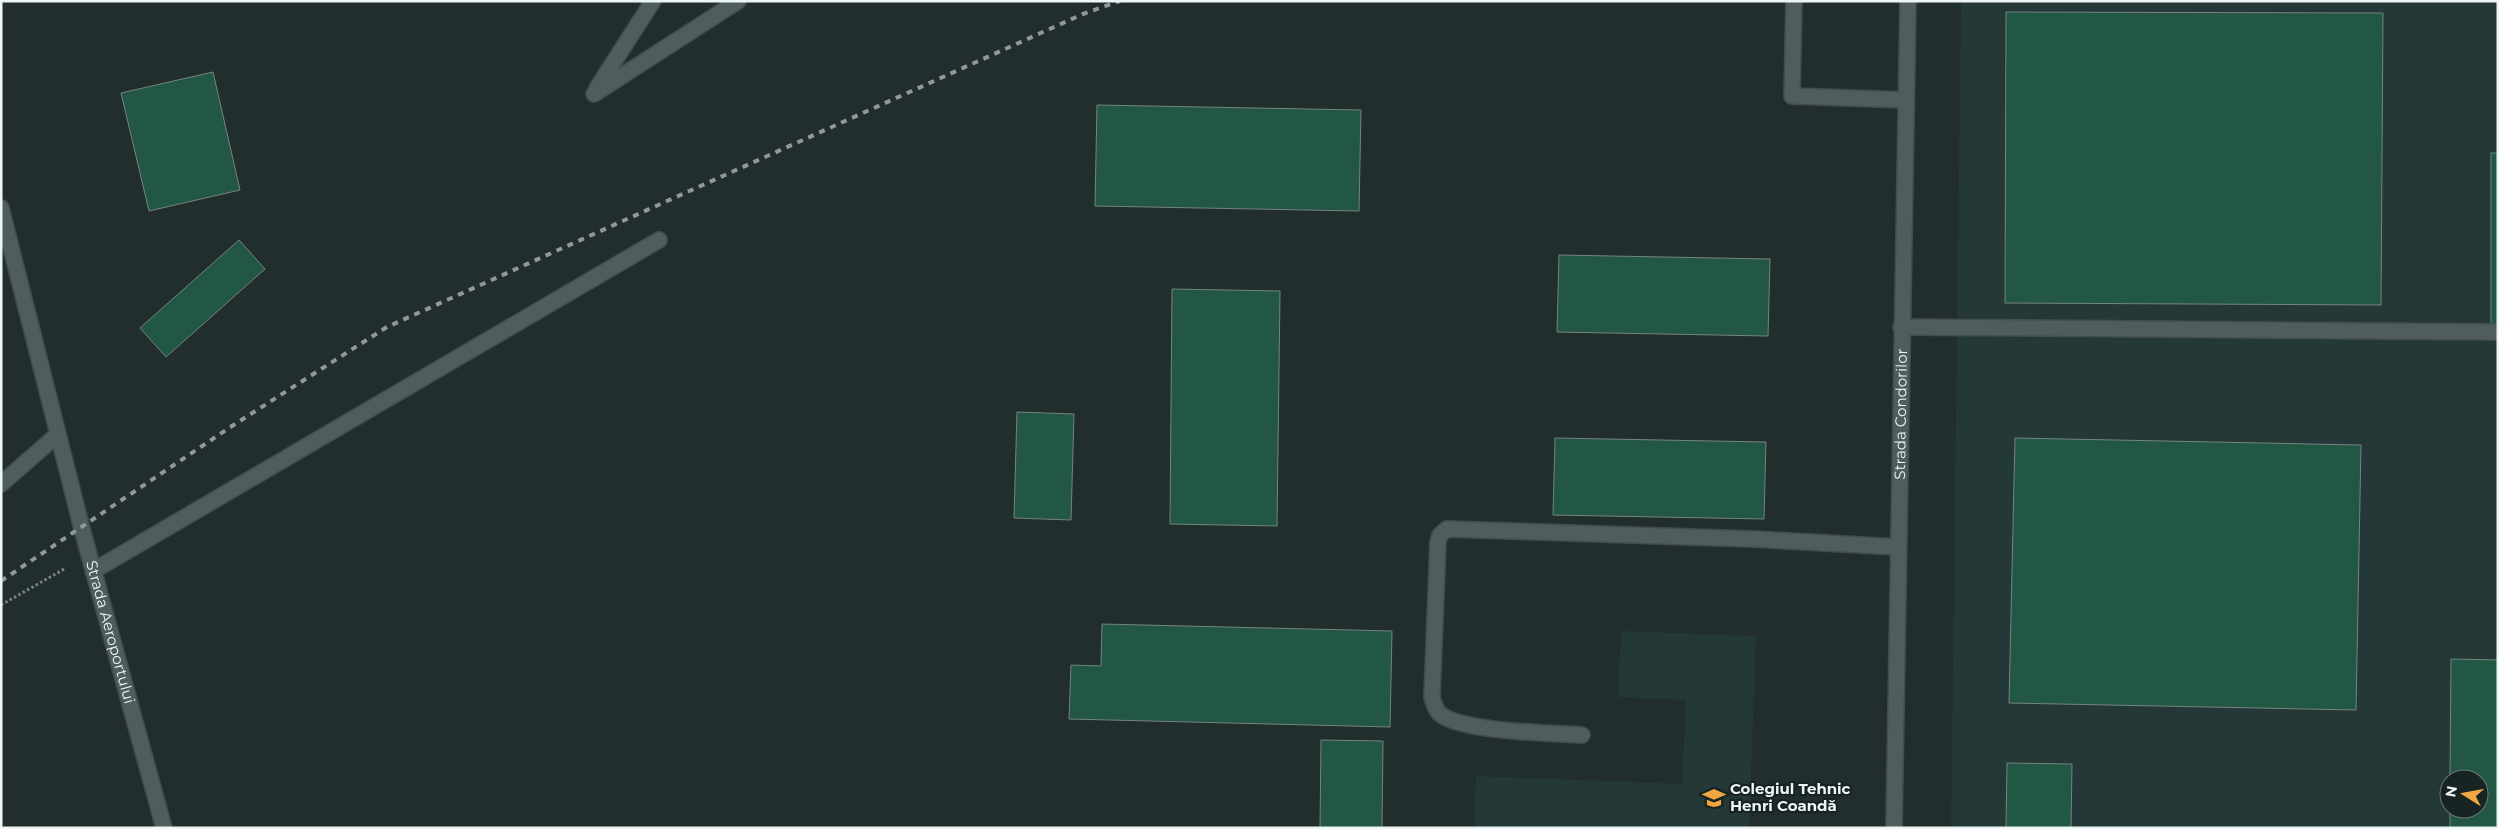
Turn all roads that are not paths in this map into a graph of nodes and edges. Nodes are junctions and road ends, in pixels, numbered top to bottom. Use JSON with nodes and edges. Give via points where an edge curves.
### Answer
{"nodes":[{"id":1,"x":653,"y":1,"type":"edge"},
{"id":2,"x":738,"y":1,"type":"edge"},
{"id":3,"x":1794,"y":1,"type":"edge"},
{"id":4,"x":1908,"y":1,"type":"edge"},
{"id":5,"x":1906,"y":100,"type":"junction"},
{"id":6,"x":1,"y":208,"type":"edge"},
{"id":7,"x":659,"y":240,"type":"dead end"},
{"id":8,"x":1901,"y":326,"type":"junction"},
{"id":9,"x":2498,"y":332,"type":"edge"},
{"id":10,"x":57,"y":435,"type":"junction"},
{"id":11,"x":1,"y":484,"type":"edge"},
{"id":12,"x":1898,"y":547,"type":"junction"},
{"id":13,"x":93,"y":571,"type":"junction"},
{"id":14,"x":1582,"y":735,"type":"dead end"},
{"id":15,"x":164,"y":828,"type":"edge"},
{"id":16,"x":1894,"y":828,"type":"edge"}],
"edges":[{"from":1,"to":2,"type":"street","via":[[594,94]]},
{"from":3,"to":5,"type":"street","via":[[1792,96]]},
{"from":4,"to":5,"type":"street","name":"Strada Condorilor"},
{"from":5,"to":8,"type":"street","name":"Strada Condorilor"},
{"from":6,"to":10,"type":"street","name":"Strada Aeroportului"},
{"from":7,"to":13,"type":"street"},
{"from":8,"to":9,"type":"street"},
{"from":8,"to":12,"type":"street","name":"Strada Condorilor"},
{"from":10,"to":11,"type":"street"},
{"from":10,"to":13,"type":"street","name":"Strada Aeroportului"},
{"from":12,"to":14,"type":"street","via":[[1447,529],[1440,535],[1435,570],[1432,697],[1435,708],[1454,721],[1475,726]]},
{"from":12,"to":16,"type":"street","name":"Strada Condorilor"},
{"from":13,"to":15,"type":"street","name":"Strada Aeroportului"}]}
